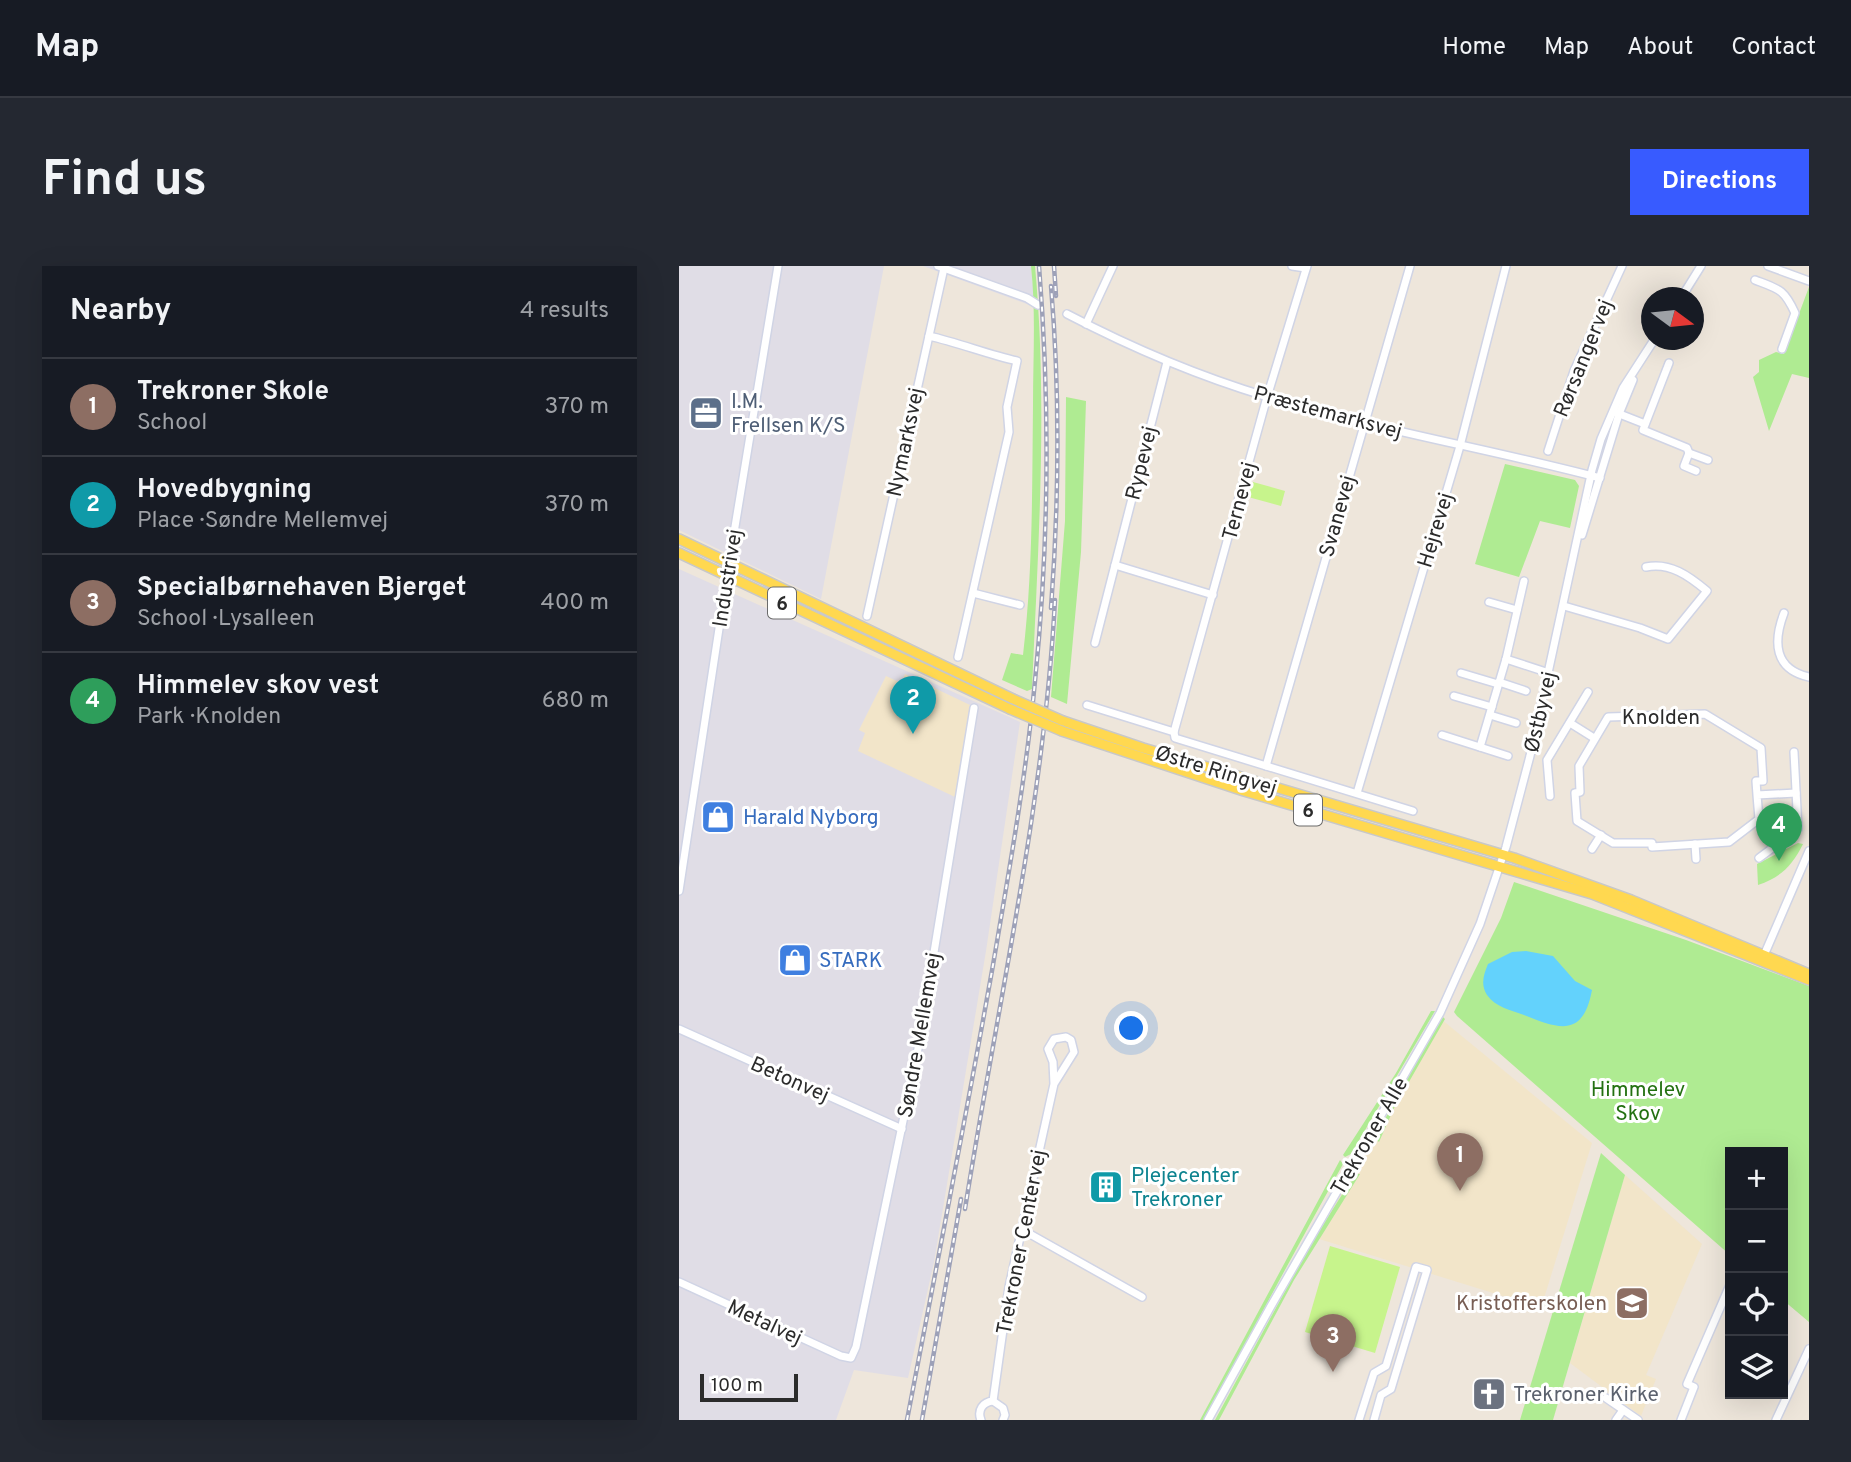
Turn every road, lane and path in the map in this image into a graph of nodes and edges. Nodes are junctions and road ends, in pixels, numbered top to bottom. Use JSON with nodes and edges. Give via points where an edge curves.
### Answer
{"nodes":[{"id":1,"x":778,"y":266,"type":"edge"},
{"id":2,"x":1114,"y":266,"type":"edge"},
{"id":3,"x":1292,"y":266,"type":"edge"},
{"id":4,"x":1410,"y":266,"type":"edge"},
{"id":5,"x":1506,"y":266,"type":"edge"},
{"id":6,"x":1622,"y":266,"type":"edge"},
{"id":7,"x":1701,"y":266,"type":"edge"},
{"id":8,"x":1768,"y":266,"type":"edge"},
{"id":9,"x":941,"y":267,"type":"edge"},
{"id":10,"x":1306,"y":267,"type":"edge"},
{"id":11,"x":1786,"y":273,"type":"junction"},
{"id":12,"x":1755,"y":280,"type":"dead end"},
{"id":13,"x":1809,"y":281,"type":"edge"},
{"id":14,"x":1688,"y":287,"type":"edge"},
{"id":15,"x":1781,"y":289,"type":"junction"},
{"id":16,"x":1038,"y":305,"type":"dead end"},
{"id":17,"x":1067,"y":314,"type":"dead end"},
{"id":18,"x":1086,"y":324,"type":"junction"},
{"id":19,"x":929,"y":336,"type":"junction"},
{"id":20,"x":1782,"y":349,"type":"dead end"},
{"id":21,"x":1648,"y":350,"type":"edge"},
{"id":22,"x":1167,"y":362,"type":"junction"},
{"id":23,"x":1669,"y":363,"type":"dead end"},
{"id":24,"x":1268,"y":397,"type":"junction"},
{"id":25,"x":1616,"y":412,"type":"junction"},
{"id":26,"x":1364,"y":423,"type":"junction"},
{"id":27,"x":1645,"y":424,"type":"junction"},
{"id":28,"x":1460,"y":446,"type":"junction"},
{"id":29,"x":1548,"y":451,"type":"dead end"},
{"id":30,"x":1689,"y":453,"type":"junction"},
{"id":31,"x":1708,"y":460,"type":"dead end"},
{"id":32,"x":1696,"y":471,"type":"dead end"},
{"id":33,"x":1590,"y":475,"type":"junction"},
{"id":34,"x":1600,"y":478,"type":"junction"},
{"id":35,"x":679,"y":539,"type":"edge"},
{"id":36,"x":679,"y":553,"type":"edge"},
{"id":37,"x":729,"y":563,"type":"junction"},
{"id":38,"x":1115,"y":565,"type":"junction"},
{"id":39,"x":1572,"y":567,"type":"junction"},
{"id":40,"x":1646,"y":567,"type":"dead end"},
{"id":41,"x":727,"y":576,"type":"junction"},
{"id":42,"x":1524,"y":581,"type":"dead end"},
{"id":43,"x":973,"y":593,"type":"junction"},
{"id":44,"x":1213,"y":595,"type":"junction"},
{"id":45,"x":1489,"y":602,"type":"dead end"},
{"id":46,"x":1020,"y":605,"type":"dead end"},
{"id":47,"x":1564,"y":606,"type":"junction"},
{"id":48,"x":1517,"y":611,"type":"junction"},
{"id":49,"x":1784,"y":614,"type":"dead end"},
{"id":50,"x":867,"y":616,"type":"dead end"},
{"id":51,"x":1095,"y":643,"type":"dead end"},
{"id":52,"x":958,"y":657,"type":"dead end"},
{"id":53,"x":1506,"y":659,"type":"junction"},
{"id":54,"x":1461,"y":673,"type":"dead end"},
{"id":55,"x":1549,"y":673,"type":"junction"},
{"id":56,"x":1809,"y":677,"type":"edge"},
{"id":57,"x":1499,"y":683,"type":"junction"},
{"id":58,"x":1527,"y":691,"type":"dead end"},
{"id":59,"x":1588,"y":692,"type":"dead end"},
{"id":60,"x":1454,"y":696,"type":"dead end"},
{"id":61,"x":1012,"y":704,"type":"junction"},
{"id":62,"x":1087,"y":705,"type":"dead end"},
{"id":63,"x":974,"y":708,"type":"dead end"},
{"id":64,"x":1491,"y":711,"type":"junction"},
{"id":65,"x":1516,"y":723,"type":"dead end"},
{"id":66,"x":1570,"y":723,"type":"junction"},
{"id":67,"x":1063,"y":726,"type":"junction"},
{"id":68,"x":1175,"y":735,"type":"junction"},
{"id":69,"x":1442,"y":735,"type":"dead end"},
{"id":70,"x":1594,"y":738,"type":"junction"},
{"id":71,"x":1480,"y":747,"type":"junction"},
{"id":72,"x":1794,"y":752,"type":"dead end"},
{"id":73,"x":1508,"y":756,"type":"dead end"},
{"id":74,"x":1530,"y":756,"type":"junction"},
{"id":75,"x":1548,"y":760,"type":"junction"},
{"id":76,"x":1266,"y":766,"type":"junction"},
{"id":77,"x":1357,"y":793,"type":"junction"},
{"id":78,"x":1796,"y":793,"type":"junction"},
{"id":79,"x":1757,"y":794,"type":"junction"},
{"id":80,"x":1550,"y":796,"type":"dead end"},
{"id":81,"x":1413,"y":811,"type":"dead end"},
{"id":82,"x":1798,"y":829,"type":"junction"},
{"id":83,"x":1809,"y":834,"type":"edge"},
{"id":84,"x":1601,"y":835,"type":"junction"},
{"id":85,"x":1695,"y":844,"type":"junction"},
{"id":86,"x":1592,"y":849,"type":"dead end"},
{"id":87,"x":1809,"y":851,"type":"edge"},
{"id":88,"x":1503,"y":855,"type":"junction"},
{"id":89,"x":1759,"y":858,"type":"dead end"},
{"id":90,"x":1696,"y":859,"type":"dead end"},
{"id":91,"x":1499,"y":868,"type":"junction"},
{"id":92,"x":679,"y":891,"type":"edge"},
{"id":93,"x":1763,"y":958,"type":"junction"},
{"id":94,"x":1809,"y":974,"type":"edge"},
{"id":95,"x":1809,"y":981,"type":"edge"},
{"id":96,"x":679,"y":1029,"type":"edge"},
{"id":97,"x":1054,"y":1084,"type":"junction"},
{"id":98,"x":902,"y":1129,"type":"junction"},
{"id":99,"x":1021,"y":1230,"type":"junction"},
{"id":100,"x":679,"y":1282,"type":"edge"},
{"id":101,"x":1142,"y":1297,"type":"dead end"},
{"id":102,"x":1725,"y":1297,"type":"edge"},
{"id":103,"x":1809,"y":1349,"type":"edge"},
{"id":104,"x":851,"y":1358,"type":"joint"},
{"id":105,"x":1386,"y":1366,"type":"junction"},
{"id":106,"x":1397,"y":1369,"type":"junction"},
{"id":107,"x":1606,"y":1398,"type":"dead end"},
{"id":108,"x":993,"y":1401,"type":"junction"},
{"id":109,"x":1623,"y":1410,"type":"junction"},
{"id":110,"x":981,"y":1420,"type":"edge"},
{"id":111,"x":1004,"y":1420,"type":"edge"},
{"id":112,"x":1210,"y":1420,"type":"edge"},
{"id":113,"x":1359,"y":1420,"type":"edge"},
{"id":114,"x":1374,"y":1420,"type":"edge"},
{"id":115,"x":1616,"y":1420,"type":"edge"},
{"id":116,"x":1638,"y":1420,"type":"edge"},
{"id":117,"x":1681,"y":1420,"type":"edge"},
{"id":118,"x":1776,"y":1420,"type":"edge"}],
"edges":[{"from":1,"to":37,"type":"street","name":"Industrivej"},
{"from":2,"to":18,"type":"street"},
{"from":3,"to":10,"type":"street"},
{"from":4,"to":26,"type":"street","name":"Svanevej"},
{"from":5,"to":28,"type":"street","name":"Hejrevej"},
{"from":6,"to":29,"type":"street","name":"Rørsangervej","via":[[1574,371]]},
{"from":7,"to":14,"type":"street"},
{"from":8,"to":11,"type":"street"},
{"from":9,"to":16,"type":"street"},
{"from":9,"to":19,"type":"street","name":"Nymarksvej"},
{"from":10,"to":24,"type":"street","name":"Ternevej"},
{"from":11,"to":13,"type":"street"},
{"from":11,"to":15,"type":"street"},
{"from":12,"to":15,"type":"street"},
{"from":15,"to":20,"type":"street","via":[[1795,313]]},
{"from":17,"to":18,"type":"street","name":"Præstemarksvej"},
{"from":18,"to":22,"type":"street","name":"Præstemarksvej"},
{"from":19,"to":43,"type":"street","via":[[1017,361],[1007,407],[1009,432]]},
{"from":19,"to":50,"type":"street","name":"Nymarksvej"},
{"from":21,"to":25,"type":"street","name":"Østbyvej"},
{"from":22,"to":24,"type":"street","name":"Præstemarksvej"},
{"from":22,"to":38,"type":"street","name":"Rypevej"},
{"from":23,"to":27,"type":"street"},
{"from":24,"to":26,"type":"street","name":"Præstemarksvej"},
{"from":24,"to":44,"type":"street","name":"Ternevej"},
{"from":25,"to":27,"type":"street"},
{"from":25,"to":33,"type":"street","name":"Østbyvej"},
{"from":25,"to":34,"type":"street","name":"Østbyvej"},
{"from":26,"to":28,"type":"street","name":"Præstemarksvej"},
{"from":26,"to":76,"type":"street","name":"Svanevej"},
{"from":27,"to":30,"type":"street","via":[[1643,430],[1688,448]]},
{"from":28,"to":33,"type":"street","name":"Præstemarksvej"},
{"from":28,"to":77,"type":"street","name":"Hejrevej"},
{"from":30,"to":31,"type":"street"},
{"from":30,"to":32,"type":"street","via":[[1684,466]]},
{"from":33,"to":34,"type":"street","name":"Præstemarksvej"},
{"from":33,"to":39,"type":"street","name":"Østbyvej"},
{"from":34,"to":39,"type":"street","name":"Østbyvej"},
{"from":35,"to":37,"type":"main road","name":"Østre Ringvej","number":"6"},
{"from":36,"to":41,"type":"main road","name":"Østre Ringvej","number":"6"},
{"from":37,"to":41,"type":"street","name":"Industrivej"},
{"from":37,"to":61,"type":"main road","name":"Østre Ringvej","number":"6"},
{"from":38,"to":44,"type":"street"},
{"from":38,"to":51,"type":"street","name":"Rypevej"},
{"from":39,"to":47,"type":"street","name":"Østbyvej"},
{"from":40,"to":47,"type":"street","via":[[1656,564],[1676,570],[1707,591],[1668,639]]},
{"from":41,"to":61,"type":"main road","name":"Østre Ringvej","number":"6"},
{"from":41,"to":92,"type":"street","name":"Industrivej"},
{"from":42,"to":48,"type":"street"},
{"from":43,"to":46,"type":"street"},
{"from":43,"to":52,"type":"street"},
{"from":44,"to":68,"type":"street","name":"Ternevej"},
{"from":45,"to":48,"type":"street"},
{"from":47,"to":55,"type":"street","name":"Østbyvej"},
{"from":48,"to":53,"type":"street"},
{"from":49,"to":56,"type":"street","via":[[1777,647],[1789,668]]},
{"from":53,"to":55,"type":"street"},
{"from":53,"to":57,"type":"street"},
{"from":54,"to":57,"type":"street"},
{"from":55,"to":74,"type":"street","name":"Østbyvej"},
{"from":57,"to":58,"type":"street"},
{"from":57,"to":64,"type":"street"},
{"from":59,"to":66,"type":"street"},
{"from":60,"to":64,"type":"street"},
{"from":61,"to":67,"type":"main road","name":"Østre Ringvej","number":"6","bridge":true},
{"from":62,"to":68,"type":"street"},
{"from":63,"to":98,"type":"street","name":"Søndre Mellemvej"},
{"from":64,"to":65,"type":"street"},
{"from":64,"to":71,"type":"street"},
{"from":66,"to":70,"type":"street","name":"Knolden"},
{"from":66,"to":75,"type":"street"},
{"from":67,"to":88,"type":"main road","name":"Østre Ringvej","number":"6"},
{"from":67,"to":91,"type":"main road","name":"Østre Ringvej","number":"6","via":[[1244,791]]},
{"from":68,"to":76,"type":"street"},
{"from":69,"to":71,"type":"street"},
{"from":70,"to":79,"type":"street","name":"Knolden","via":[[1608,717],[1705,714],[1761,748],[1763,781],[1756,781]]},
{"from":70,"to":84,"type":"street","name":"Knolden","via":[[1579,766],[1577,821]]},
{"from":71,"to":73,"type":"street"},
{"from":72,"to":78,"type":"street"},
{"from":74,"to":75,"type":"street"},
{"from":74,"to":88,"type":"street","name":"Østbyvej"},
{"from":75,"to":80,"type":"street"},
{"from":76,"to":77,"type":"street"},
{"from":77,"to":81,"type":"street"},
{"from":78,"to":79,"type":"street"},
{"from":78,"to":82,"type":"street"},
{"from":79,"to":85,"type":"street","name":"Knolden","via":[[1759,819],[1729,842]]},
{"from":82,"to":83,"type":"street"},
{"from":82,"to":89,"type":"street"},
{"from":84,"to":85,"type":"street","name":"Knolden","via":[[1613,843],[1652,843],[1652,847]]},
{"from":84,"to":86,"type":"street"},
{"from":85,"to":90,"type":"street"},
{"from":87,"to":93,"type":"street"},
{"from":88,"to":91,"type":"street","name":"Trekroner Alle"},
{"from":88,"to":93,"type":"main road","name":"Østre Ringvej","number":"6","via":[[1631,900]]},
{"from":91,"to":93,"type":"main road","name":"Østre Ringvej","number":"6","via":[[1592,894]]},
{"from":91,"to":112,"type":"street","name":"Trekroner Alle","via":[[1440,1013],[1277,1294]]},
{"from":93,"to":94,"type":"main road","name":"Østre Ringvej","number":"6"},
{"from":93,"to":95,"type":"main road","name":"Østre Ringvej","number":"6"},
{"from":96,"to":98,"type":"street","name":"Betonvej"},
{"from":97,"to":97,"type":"street","name":"Trekroner Centervej","via":[[1074,1052],[1066,1037],[1054,1039],[1048,1049]]},
{"from":97,"to":99,"type":"street","name":"Trekroner Centervej"},
{"from":98,"to":104,"type":"street","name":"Søndre Mellemvej"},
{"from":99,"to":101,"type":"street"},
{"from":99,"to":108,"type":"street","name":"Trekroner Centervej"},
{"from":100,"to":104,"type":"street","name":"Metalvej"},
{"from":102,"to":117,"type":"street","via":[[1687,1384],[1694,1387]]},
{"from":103,"to":118,"type":"street"},
{"from":105,"to":106,"type":"street"},
{"from":105,"to":106,"type":"street","via":[[1416,1267],[1427,1270]]},
{"from":105,"to":113,"type":"street","via":[[1374,1373]]},
{"from":106,"to":114,"type":"street","via":[[1391,1389],[1381,1395]]},
{"from":107,"to":109,"type":"street"},
{"from":108,"to":110,"type":"street","via":[[981,1408]]},
{"from":108,"to":111,"type":"street","via":[[1003,1408]]},
{"from":109,"to":115,"type":"street"},
{"from":109,"to":116,"type":"street"}]}
